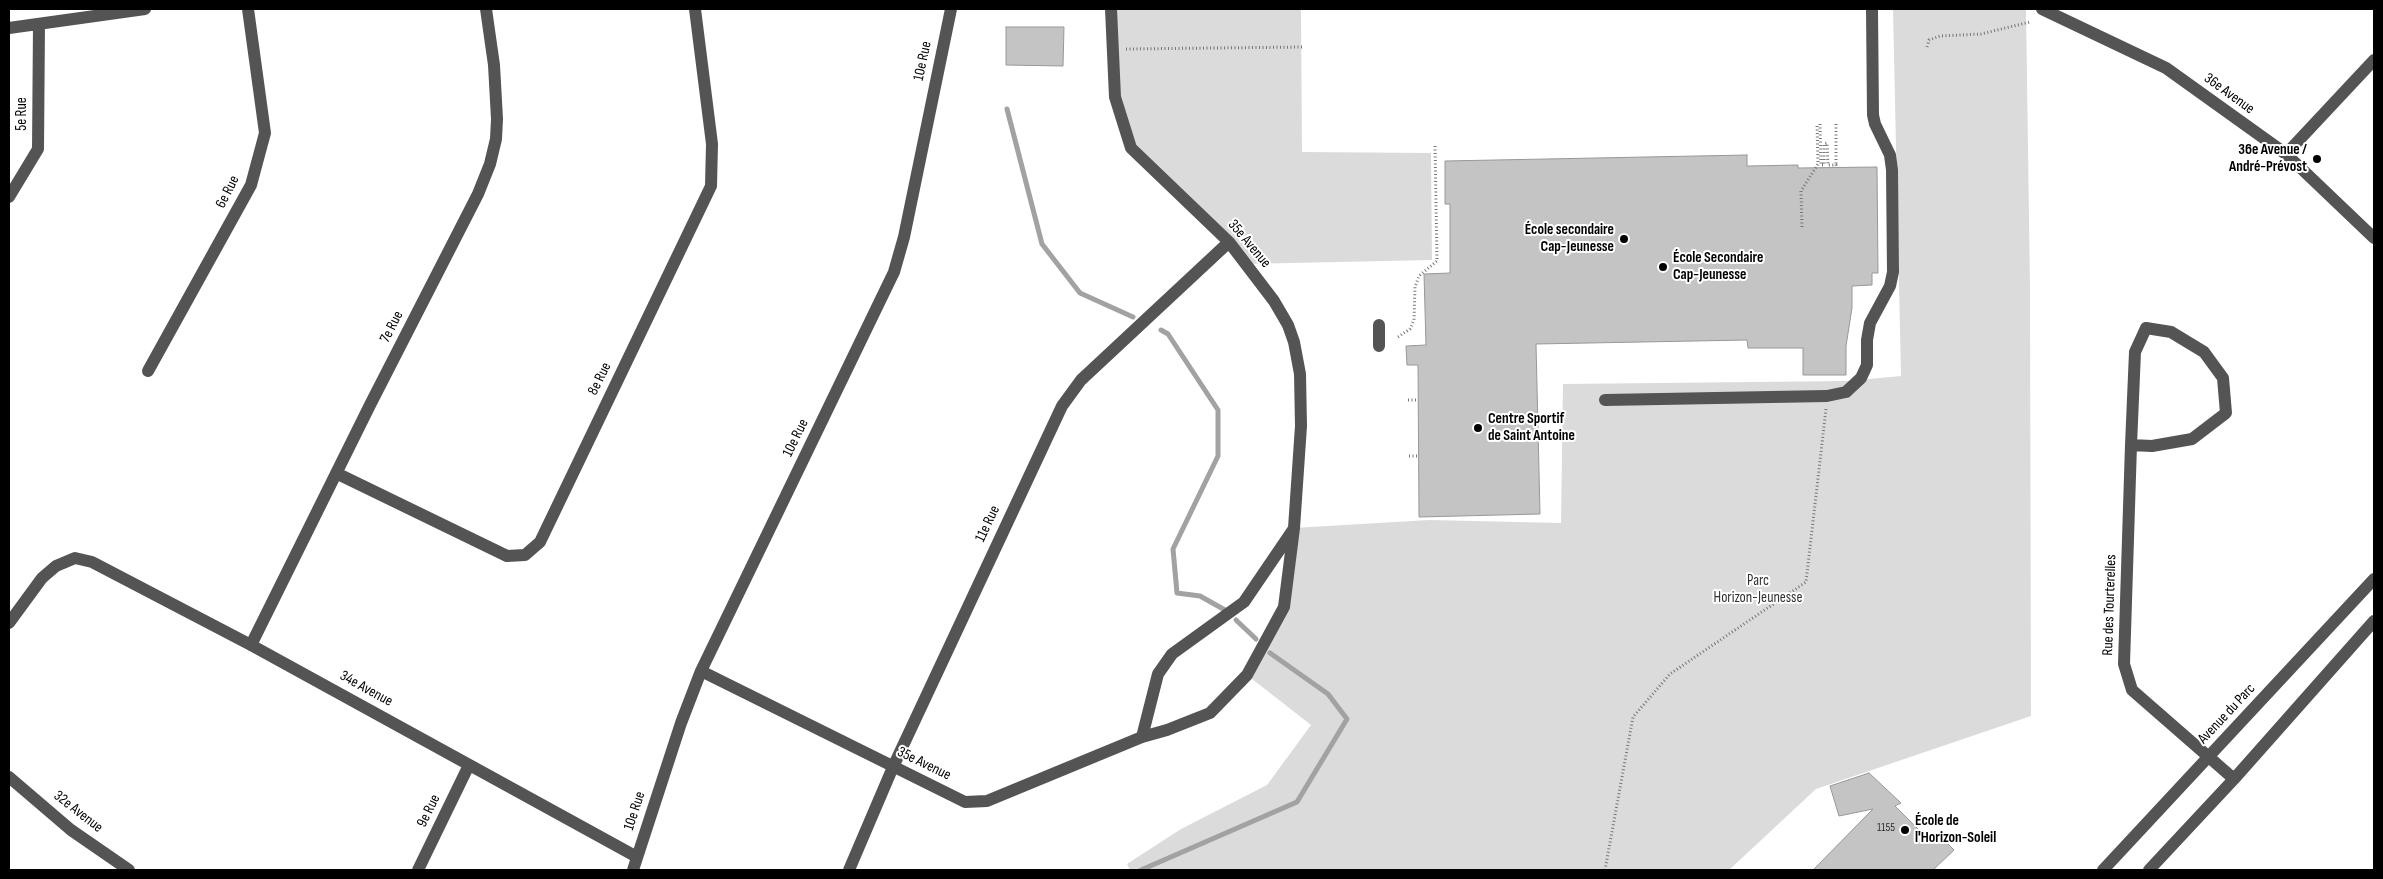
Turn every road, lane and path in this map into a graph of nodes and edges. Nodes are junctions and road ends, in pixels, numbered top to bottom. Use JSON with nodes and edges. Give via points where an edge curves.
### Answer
{"nodes":[{"id":1,"x":145,"y":9,"type":"edge"},
{"id":2,"x":248,"y":9,"type":"edge"},
{"id":3,"x":486,"y":9,"type":"edge"},
{"id":4,"x":695,"y":9,"type":"edge"},
{"id":5,"x":951,"y":9,"type":"edge"},
{"id":6,"x":1111,"y":9,"type":"edge"},
{"id":7,"x":1872,"y":9,"type":"edge"},
{"id":8,"x":2042,"y":9,"type":"edge"},
{"id":9,"x":2030,"y":22,"type":"dead end"},
{"id":10,"x":39,"y":24,"type":"junction"},
{"id":11,"x":9,"y":28,"type":"edge"},
{"id":12,"x":1303,"y":47,"type":"dead end"},
{"id":13,"x":1927,"y":47,"type":"dead end"},
{"id":14,"x":1126,"y":49,"type":"dead end"},
{"id":15,"x":2374,"y":60,"type":"edge"},
{"id":16,"x":1836,"y":124,"type":"dead end"},
{"id":17,"x":1435,"y":144,"type":"dead end"},
{"id":18,"x":2286,"y":154,"type":"junction"},
{"id":19,"x":9,"y":197,"type":"edge"},
{"id":20,"x":1802,"y":227,"type":"dead end"},
{"id":21,"x":2374,"y":238,"type":"edge"},
{"id":22,"x":1230,"y":242,"type":"junction"},
{"id":23,"x":1379,"y":325,"type":"dead end"},
{"id":24,"x":1398,"y":337,"type":"dead end"},
{"id":25,"x":1379,"y":346,"type":"dead end"},
{"id":26,"x":148,"y":371,"type":"dead end"},
{"id":27,"x":1827,"y":396,"type":"junction"},
{"id":28,"x":1408,"y":400,"type":"dead end"},
{"id":29,"x":1418,"y":400,"type":"dead end"},
{"id":30,"x":1605,"y":400,"type":"dead end"},
{"id":31,"x":2131,"y":445,"type":"junction"},
{"id":32,"x":1410,"y":456,"type":"dead end"},
{"id":33,"x":1419,"y":456,"type":"dead end"},
{"id":34,"x":336,"y":473,"type":"junction"},
{"id":35,"x":1294,"y":528,"type":"junction"},
{"id":36,"x":2374,"y":579,"type":"edge"},
{"id":37,"x":2374,"y":621,"type":"edge"},
{"id":38,"x":9,"y":623,"type":"edge"},
{"id":39,"x":251,"y":645,"type":"junction"},
{"id":40,"x":701,"y":670,"type":"junction"},
{"id":41,"x":1142,"y":737,"type":"junction"},
{"id":42,"x":2208,"y":758,"type":"junction"},
{"id":43,"x":469,"y":765,"type":"junction"},
{"id":44,"x":893,"y":767,"type":"junction"},
{"id":45,"x":9,"y":777,"type":"edge"},
{"id":46,"x":2234,"y":779,"type":"junction"},
{"id":47,"x":637,"y":857,"type":"junction"},
{"id":48,"x":129,"y":870,"type":"edge"},
{"id":49,"x":418,"y":870,"type":"edge"},
{"id":50,"x":633,"y":870,"type":"edge"},
{"id":51,"x":849,"y":870,"type":"edge"},
{"id":52,"x":1605,"y":870,"type":"edge"},
{"id":53,"x":2103,"y":870,"type":"edge"},
{"id":54,"x":2149,"y":870,"type":"edge"}],
"edges":[{"from":1,"to":10,"type":"street"},
{"from":2,"to":26,"type":"street","name":"6e Rue","via":[[265,133],[251,185]]},
{"from":3,"to":34,"type":"street","name":"7e Rue","via":[[497,119],[490,164],[478,194]]},
{"from":4,"to":34,"type":"street","name":"8e Rue","via":[[712,144],[711,186],[540,542],[525,555],[507,556]]},
{"from":5,"to":40,"type":"street","name":"10e Rue","via":[[894,272]]},
{"from":6,"to":22,"type":"street","name":"35e Avenue","via":[[1114,97],[1131,148]]},
{"from":7,"to":27,"type":"street","via":[[1873,114],[1890,156],[1892,170],[1894,272],[1870,323],[1868,365],[1861,378],[1846,392]]},
{"from":8,"to":18,"type":"street","name":"36e Avenue","via":[[2166,68]]},
{"from":9,"to":13,"type":"path","via":[[1981,34],[1940,36],[1929,40]]},
{"from":10,"to":11,"type":"street"},
{"from":10,"to":19,"type":"street","name":"5e Rue","via":[[38,148]]},
{"from":12,"to":14,"type":"path"},
{"from":15,"to":18,"type":"street"},
{"from":16,"to":20,"type":"path","via":[[1836,166],[1828,165],[1827,143],[1824,144],[1824,165],[1821,165],[1819,124],[1818,164],[1801,191]]},
{"from":17,"to":24,"type":"path","via":[[1437,261],[1419,276],[1415,286],[1414,320],[1410,329]]},
{"from":18,"to":21,"type":"street","name":"36e Avenue"},
{"from":22,"to":35,"type":"street","name":"35e Avenue","via":[[1274,301],[1294,342],[1300,374],[1301,426]]},
{"from":22,"to":44,"type":"street","name":"11e Rue","via":[[1081,380],[1062,406]]},
{"from":23,"to":25,"type":"street"},
{"from":27,"to":30,"type":"street"},
{"from":27,"to":52,"type":"path","via":[[1806,582],[1670,674],[1633,717]]},
{"from":28,"to":29,"type":"path"},
{"from":31,"to":31,"type":"street","name":"Rue des Tourterelles","via":[[2135,352],[2146,328],[2171,332],[2204,352],[2223,378],[2226,413],[2192,440],[2152,446]]},
{"from":31,"to":42,"type":"street","name":"Rue des Tourterelles","via":[[2124,664],[2132,690]]},
{"from":32,"to":33,"type":"path"},
{"from":34,"to":39,"type":"street","name":"7e Rue"},
{"from":35,"to":41,"type":"street","via":[[1244,602],[1172,654],[1158,674]]},
{"from":35,"to":41,"type":"street","name":"35e Avenue","via":[[1284,607],[1247,675],[1210,713]]},
{"from":36,"to":42,"type":"street","name":"Avenue du Parc"},
{"from":37,"to":46,"type":"street"},
{"from":38,"to":39,"type":"street","name":"34e Avenue","via":[[42,578],[56,566],[75,558],[92,562]]},
{"from":39,"to":43,"type":"street","name":"34e Avenue"},
{"from":40,"to":44,"type":"street","name":"35e Avenue"},
{"from":40,"to":47,"type":"street","name":"10e Rue"},
{"from":41,"to":44,"type":"street","name":"35e Avenue","via":[[987,801],[965,802]]},
{"from":42,"to":46,"type":"street","name":"Rue des Tourterelles"},
{"from":42,"to":53,"type":"street","name":"Avenue du Parc"},
{"from":43,"to":47,"type":"street","name":"34e Avenue"},
{"from":43,"to":49,"type":"street","name":"9e Rue"},
{"from":44,"to":51,"type":"street","name":"11e Rue"},
{"from":45,"to":48,"type":"street","name":"32e Avenue","via":[[71,830]]},
{"from":46,"to":54,"type":"street"},
{"from":47,"to":50,"type":"street","name":"10e Rue"}]}
